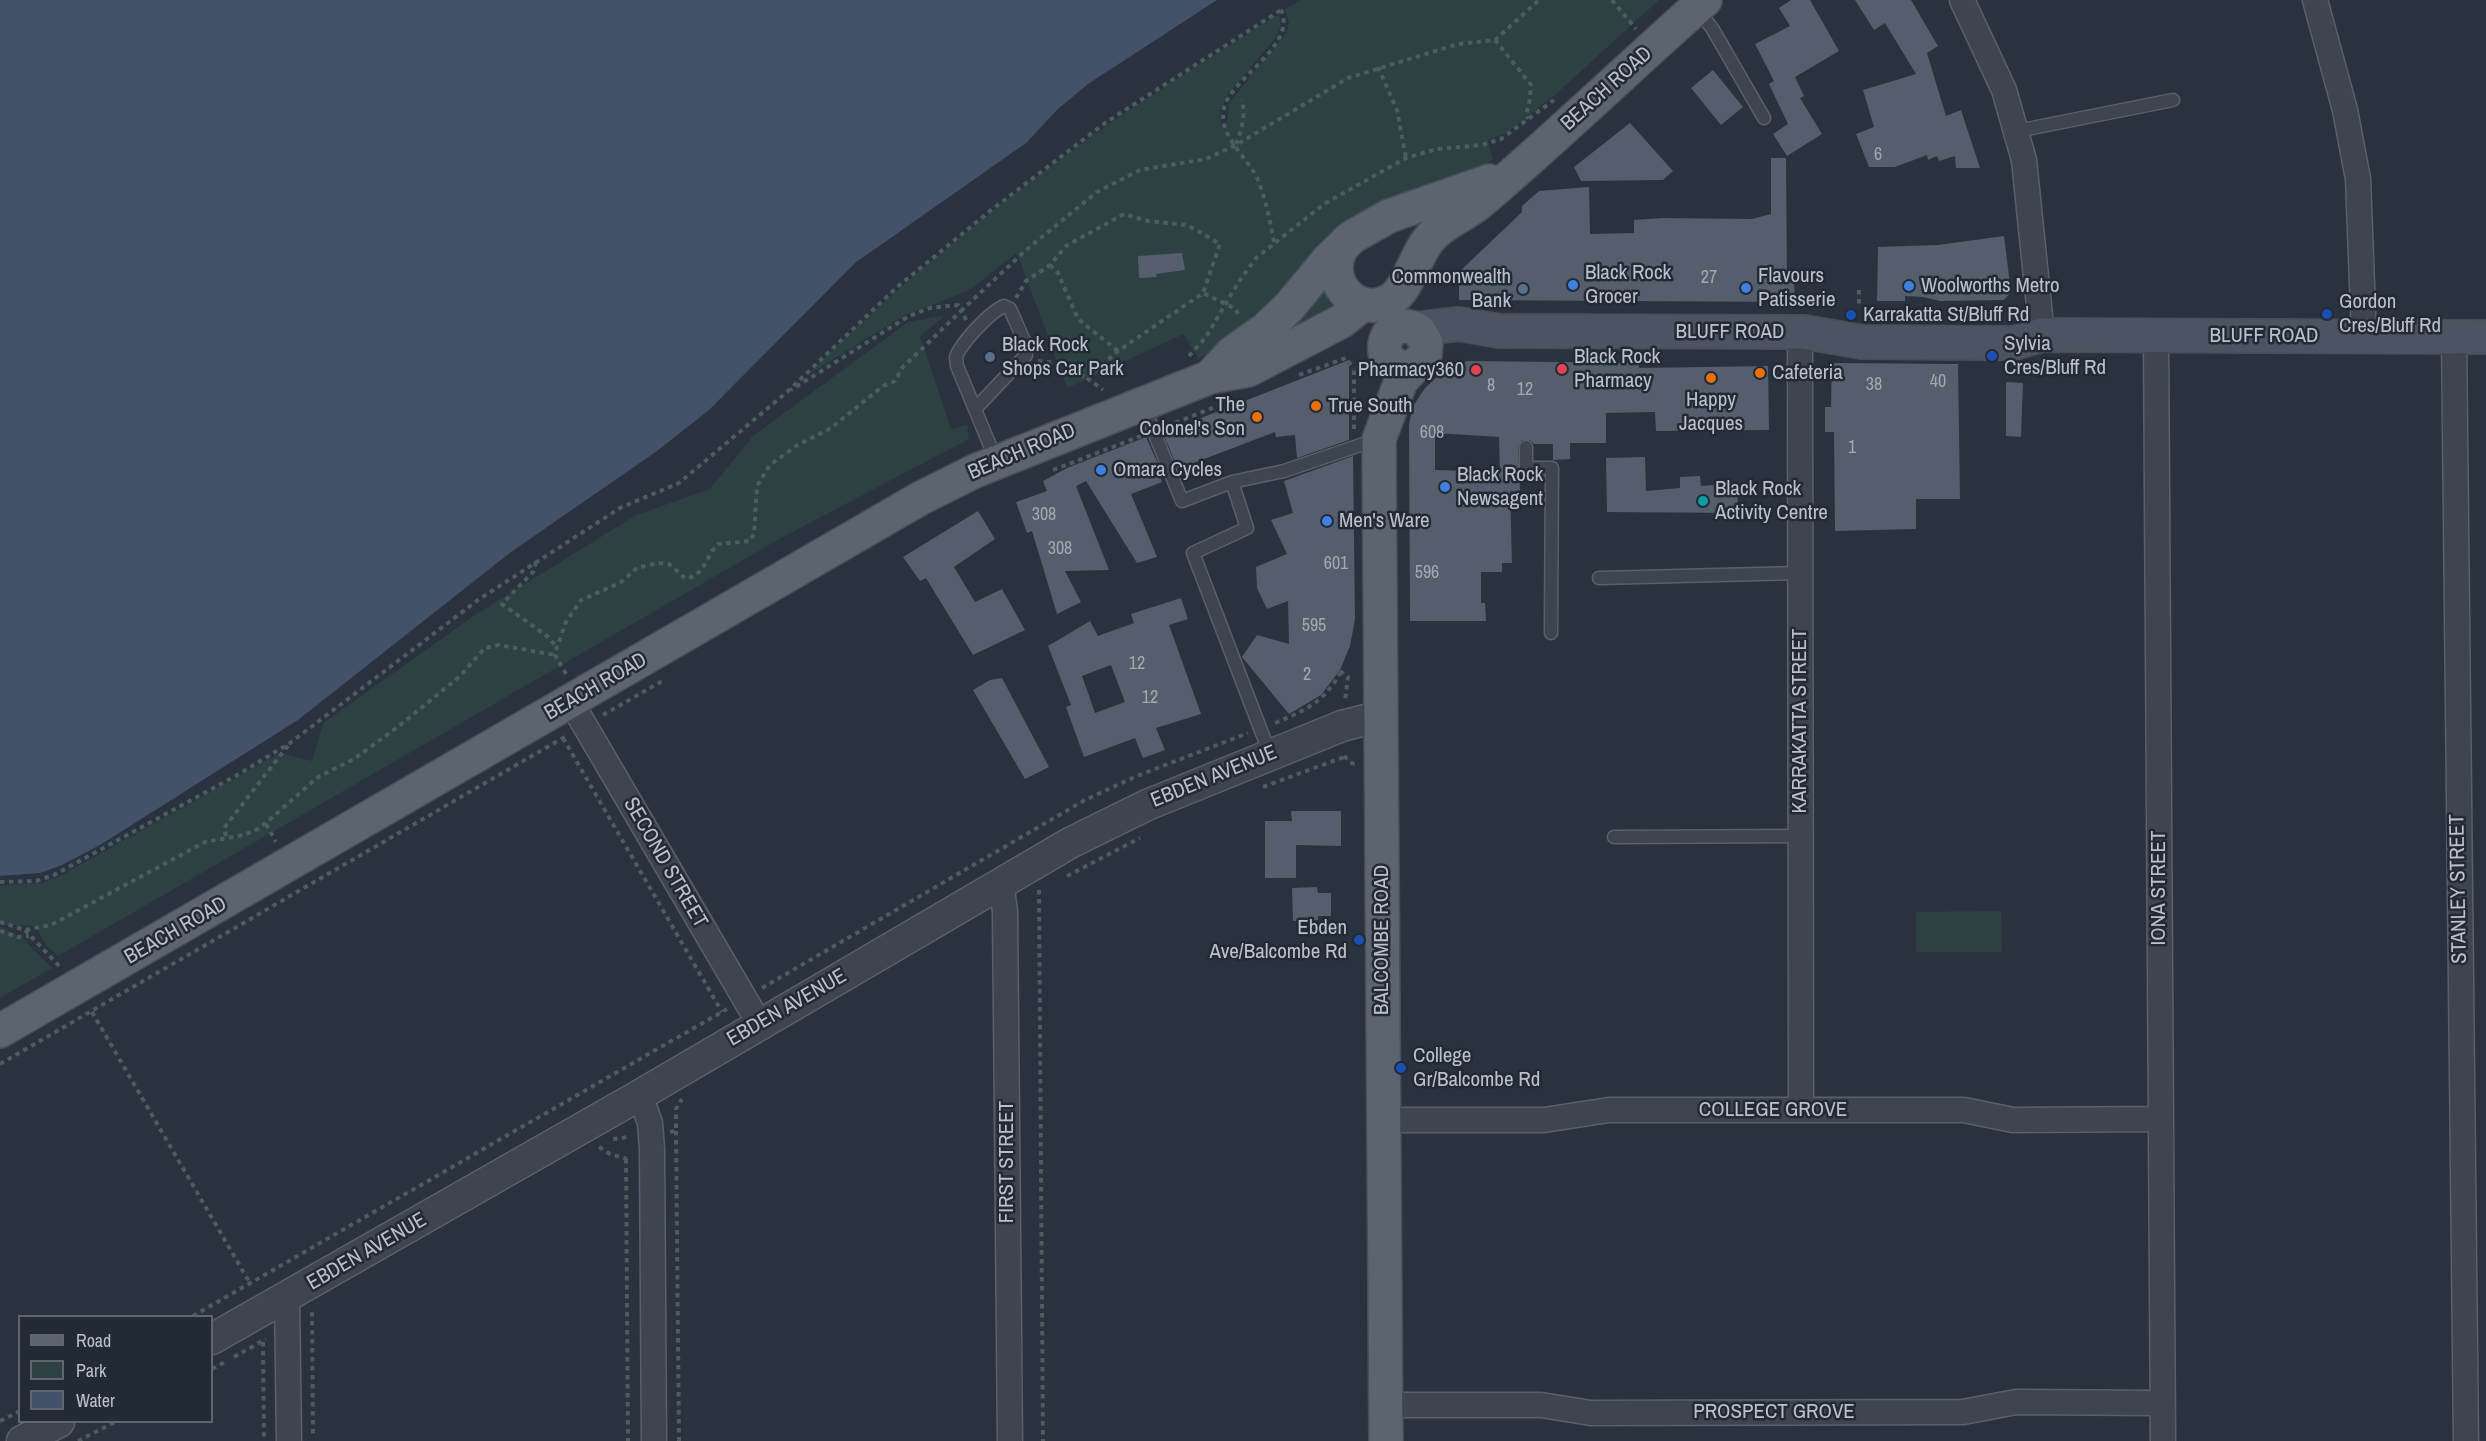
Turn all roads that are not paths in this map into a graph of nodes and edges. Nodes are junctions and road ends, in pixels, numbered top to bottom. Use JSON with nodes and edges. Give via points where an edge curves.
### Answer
{"nodes":[{"id":1,"x":1962,"y":0,"type":"edge"},
{"id":2,"x":2315,"y":0,"type":"edge"},
{"id":3,"x":1700,"y":4,"type":"edge"},
{"id":4,"x":2173,"y":100,"type":"dead end"},
{"id":5,"x":1764,"y":118,"type":"dead end"},
{"id":6,"x":2017,"y":131,"type":"junction"},
{"id":7,"x":1508,"y":176,"type":"junction"},
{"id":8,"x":1351,"y":238,"type":"junction"},
{"id":9,"x":1408,"y":276,"type":"junction"},
{"id":10,"x":1364,"y":304,"type":"junction"},
{"id":11,"x":1414,"y":328,"type":"junction"},
{"id":12,"x":1499,"y":331,"type":"junction"},
{"id":13,"x":1808,"y":333,"type":"junction"},
{"id":14,"x":2042,"y":335,"type":"junction"},
{"id":15,"x":2156,"y":335,"type":"junction"},
{"id":16,"x":2364,"y":336,"type":"junction"},
{"id":17,"x":2454,"y":337,"type":"junction"},
{"id":18,"x":2486,"y":337,"type":"edge"},
{"id":19,"x":1384,"y":350,"type":"junction"},
{"id":20,"x":1417,"y":364,"type":"junction"},
{"id":21,"x":1210,"y":376,"type":"junction"},
{"id":22,"x":976,"y":408,"type":"junction"},
{"id":23,"x":1149,"y":417,"type":"junction"},
{"id":24,"x":1379,"y":439,"type":"junction"},
{"id":25,"x":1526,"y":447,"type":"dead end"},
{"id":26,"x":997,"y":462,"type":"junction"},
{"id":27,"x":1232,"y":482,"type":"junction"},
{"id":28,"x":1799,"y":573,"type":"junction"},
{"id":29,"x":1599,"y":578,"type":"dead end"},
{"id":30,"x":1551,"y":633,"type":"dead end"},
{"id":31,"x":574,"y":701,"type":"junction"},
{"id":32,"x":1381,"y":716,"type":"junction"},
{"id":33,"x":1270,"y":754,"type":"junction"},
{"id":34,"x":1800,"y":836,"type":"junction"},
{"id":35,"x":1614,"y":837,"type":"dead end"},
{"id":36,"x":1003,"y":897,"type":"junction"},
{"id":37,"x":759,"y":1023,"type":"junction"},
{"id":38,"x":0,"y":1031,"type":"edge"},
{"id":39,"x":640,"y":1095,"type":"junction"},
{"id":40,"x":1801,"y":1110,"type":"junction"},
{"id":41,"x":2161,"y":1119,"type":"junction"},
{"id":42,"x":1384,"y":1120,"type":"junction"},
{"id":43,"x":295,"y":1312,"type":"junction"},
{"id":44,"x":213,"y":1339,"type":"edge"},
{"id":45,"x":2162,"y":1403,"type":"junction"},
{"id":46,"x":1386,"y":1405,"type":"junction"},
{"id":47,"x":56,"y":1423,"type":"edge"},
{"id":48,"x":22,"y":1441,"type":"edge"},
{"id":49,"x":288,"y":1441,"type":"edge"},
{"id":50,"x":654,"y":1441,"type":"edge"},
{"id":51,"x":1010,"y":1441,"type":"edge"},
{"id":52,"x":1386,"y":1441,"type":"edge"},
{"id":53,"x":2163,"y":1441,"type":"edge"},
{"id":54,"x":2466,"y":1441,"type":"edge"}],
"edges":[{"from":1,"to":6,"type":"street","via":[[1995,69]]},
{"from":2,"to":16,"type":"street","via":[[2345,110],[2358,179]]},
{"from":3,"to":5,"type":"lane"},
{"from":3,"to":7,"type":"main road","name":"BEACH ROAD"},
{"from":4,"to":6,"type":"lane"},
{"from":6,"to":14,"type":"street","via":[[2029,189]]},
{"from":7,"to":8,"type":"main road","name":"BEACH ROAD","via":[[1389,216]]},
{"from":7,"to":9,"type":"main road","name":"BEACH ROAD","via":[[1477,205],[1431,236]]},
{"from":8,"to":9,"type":"main road","via":[[1374,231],[1396,240],[1406,255]]},
{"from":8,"to":10,"type":"main road","via":[[1338,254],[1336,276],[1346,294]]},
{"from":8,"to":21,"type":"main road","name":"BEACH ROAD","via":[[1289,307]]},
{"from":9,"to":10,"type":"main road","name":"BEACH ROAD","via":[[1389,300]]},
{"from":9,"to":11,"type":"main road","via":[[1422,301]]},
{"from":10,"to":19,"type":"main road","via":[[1364,329],[1370,341]]},
{"from":10,"to":21,"type":"main road","name":"BEACH ROAD","via":[[1342,321],[1248,370]]},
{"from":11,"to":12,"type":"main road","name":"BLUFF ROAD","via":[[1459,324]]},
{"from":11,"to":19,"type":"main road","name":"BALCOMBE ROAD","via":[[1398,327],[1389,332]]},
{"from":11,"to":20,"type":"main road","via":[[1426,343],[1425,355]]},
{"from":12,"to":13,"type":"main road","name":"BLUFF ROAD"},
{"from":12,"to":20,"type":"main road","name":"BLUFF ROAD","via":[[1453,344]]},
{"from":13,"to":14,"type":"main road","name":"BLUFF ROAD","via":[[1862,342],[1975,343],[2014,343]]},
{"from":13,"to":28,"type":"street","name":"KARRAKATTA STREET"},
{"from":14,"to":15,"type":"main road","name":"BLUFF ROAD"},
{"from":15,"to":16,"type":"main road","name":"BLUFF ROAD"},
{"from":15,"to":41,"type":"street","name":"IONA STREET"},
{"from":16,"to":17,"type":"main road","name":"BLUFF ROAD"},
{"from":17,"to":18,"type":"main road","name":"BLUFF ROAD"},
{"from":17,"to":54,"type":"street","name":"STANLEY STREET"},
{"from":19,"to":20,"type":"main road","via":[[1394,366],[1405,369]]},
{"from":19,"to":24,"type":"main road","name":"BALCOMBE ROAD","via":[[1372,411]]},
{"from":20,"to":24,"type":"main road","name":"BALCOMBE ROAD","via":[[1398,387]]},
{"from":21,"to":23,"type":"main road","name":"BEACH ROAD"},
{"from":22,"to":22,"type":"lane","via":[[956,357],[971,336],[1004,306],[1010,309],[1026,345],[1026,355]]},
{"from":22,"to":26,"type":"lane"},
{"from":23,"to":26,"type":"main road","name":"BEACH ROAD"},
{"from":23,"to":27,"type":"lane","via":[[1182,501]]},
{"from":24,"to":27,"type":"lane","via":[[1284,471]]},
{"from":24,"to":32,"type":"main road","name":"BALCOMBE ROAD"},
{"from":25,"to":30,"type":"lane","via":[[1526,468],[1552,468]]},
{"from":26,"to":31,"type":"main road","name":"BEACH ROAD","via":[[921,498]]},
{"from":27,"to":33,"type":"lane","via":[[1248,528],[1193,552]]},
{"from":28,"to":29,"type":"lane"},
{"from":28,"to":34,"type":"street","name":"KARRAKATTA STREET"},
{"from":31,"to":37,"type":"street","name":"SECOND STREET"},
{"from":31,"to":38,"type":"main road","name":"BEACH ROAD"},
{"from":32,"to":33,"type":"street","name":"EBDEN AVENUE","via":[[1342,726]]},
{"from":32,"to":42,"type":"main road","name":"BALCOMBE ROAD"},
{"from":33,"to":36,"type":"street","name":"EBDEN AVENUE","via":[[1114,819]]},
{"from":34,"to":35,"type":"lane"},
{"from":34,"to":40,"type":"street","name":"KARRAKATTA STREET"},
{"from":36,"to":37,"type":"street","name":"EBDEN AVENUE"},
{"from":36,"to":51,"type":"street","name":"FIRST STREET"},
{"from":37,"to":39,"type":"street","name":"EBDEN AVENUE"},
{"from":39,"to":43,"type":"street","name":"EBDEN AVENUE"},
{"from":39,"to":50,"type":"street","via":[[648,1113],[651,1141]]},
{"from":40,"to":41,"type":"street","name":"COLLEGE GROVE","via":[[1964,1110],[2013,1120]]},
{"from":40,"to":42,"type":"street","name":"COLLEGE GROVE","via":[[1609,1110],[1544,1120]]},
{"from":41,"to":45,"type":"street","name":"IONA STREET"},
{"from":42,"to":46,"type":"main road","name":"BALCOMBE ROAD"},
{"from":43,"to":44,"type":"street","name":"EBDEN AVENUE"},
{"from":43,"to":49,"type":"street"},
{"from":45,"to":46,"type":"street","name":"PROSPECT GROVE","via":[[2016,1402],[1963,1412],[1637,1413],[1591,1413],[1541,1405]]},
{"from":45,"to":53,"type":"street","name":"IONA STREET"},
{"from":46,"to":52,"type":"main road","name":"BALCOMBE ROAD"},
{"from":47,"to":48,"type":"street"}]}
